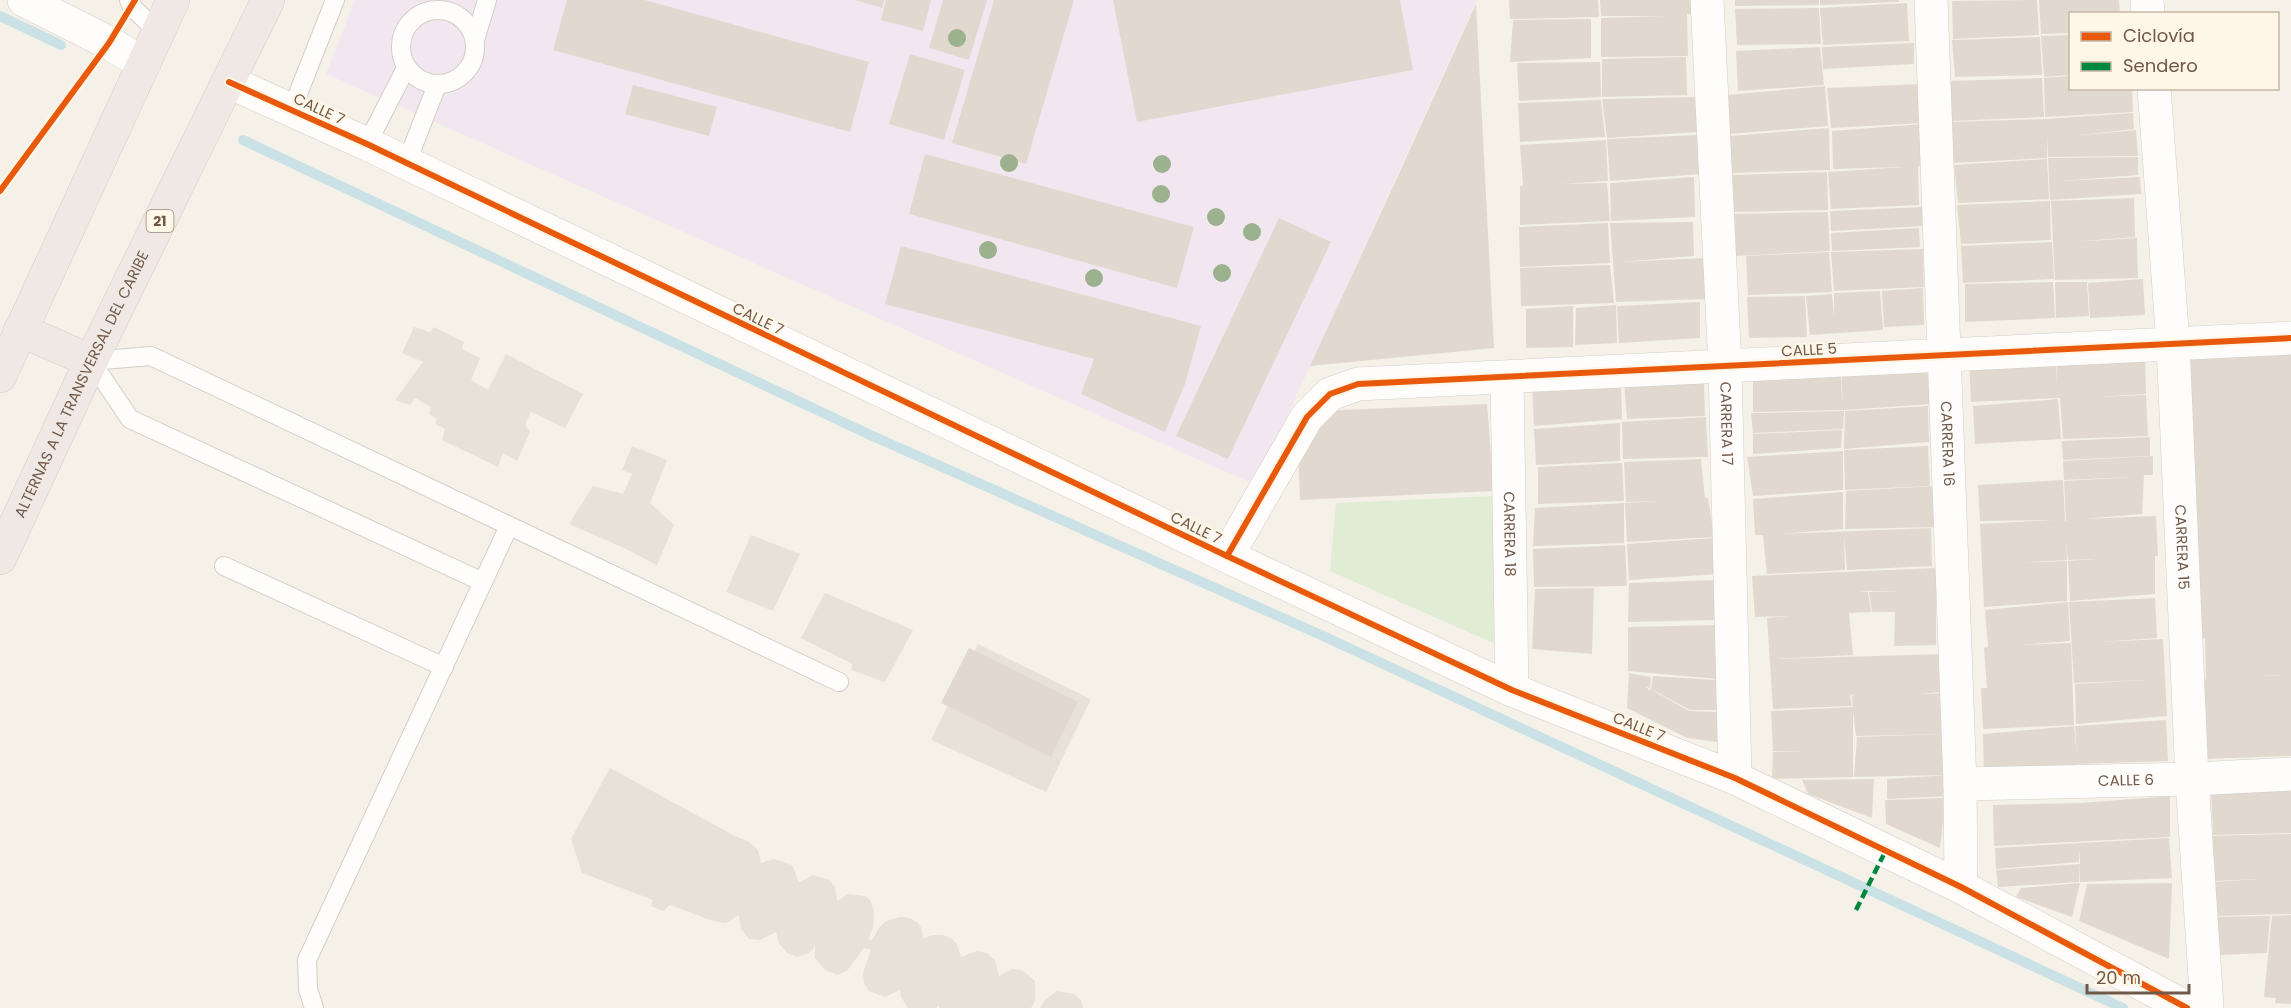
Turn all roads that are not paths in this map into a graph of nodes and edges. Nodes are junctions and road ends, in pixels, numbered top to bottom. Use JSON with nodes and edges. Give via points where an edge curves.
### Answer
{"nodes":[{"id":1,"x":24,"y":0,"type":"edge"},
{"id":2,"x":129,"y":0,"type":"edge"},
{"id":3,"x":173,"y":0,"type":"edge"},
{"id":4,"x":268,"y":0,"type":"edge"},
{"id":5,"x":335,"y":0,"type":"edge"},
{"id":6,"x":487,"y":0,"type":"edge"},
{"id":7,"x":1707,"y":0,"type":"edge"},
{"id":8,"x":1931,"y":0,"type":"edge"},
{"id":9,"x":430,"y":6,"type":"edge"},
{"id":10,"x":158,"y":32,"type":"junction"},
{"id":11,"x":475,"y":40,"type":"junction"},
{"id":12,"x":144,"y":63,"type":"junction"},
{"id":13,"x":406,"y":68,"type":"junction"},
{"id":14,"x":228,"y":82,"type":"junction"},
{"id":15,"x":437,"y":85,"type":"junction"},
{"id":16,"x":2154,"y":90,"type":"edge"},
{"id":17,"x":292,"y":109,"type":"junction"},
{"id":18,"x":367,"y":144,"type":"junction"},
{"id":19,"x":406,"y":164,"type":"junction"},
{"id":20,"x":20,"y":330,"type":"junction"},
{"id":21,"x":2291,"y":338,"type":"edge"},
{"id":22,"x":2173,"y":343,"type":"junction"},
{"id":23,"x":1944,"y":354,"type":"junction"},
{"id":24,"x":91,"y":360,"type":"junction"},
{"id":25,"x":1725,"y":368,"type":"junction"},
{"id":26,"x":0,"y":376,"type":"edge"},
{"id":27,"x":1507,"y":378,"type":"junction"},
{"id":28,"x":509,"y":526,"type":"junction"},
{"id":29,"x":1227,"y":556,"type":"junction"},
{"id":30,"x":0,"y":558,"type":"edge"},
{"id":31,"x":224,"y":566,"type":"dead end"},
{"id":32,"x":483,"y":582,"type":"junction"},
{"id":33,"x":444,"y":667,"type":"junction"},
{"id":34,"x":839,"y":682,"type":"dead end"},
{"id":35,"x":1512,"y":690,"type":"junction"},
{"id":36,"x":2291,"y":774,"type":"edge"},
{"id":37,"x":1735,"y":778,"type":"junction"},
{"id":38,"x":2192,"y":778,"type":"junction"},
{"id":39,"x":1960,"y":784,"type":"junction"},
{"id":40,"x":1961,"y":886,"type":"junction"},
{"id":41,"x":314,"y":1008,"type":"edge"},
{"id":42,"x":2187,"y":1008,"type":"edge"},
{"id":43,"x":2206,"y":1008,"type":"edge"}],
"edges":[{"from":1,"to":12,"type":"street"},
{"from":2,"to":10,"type":"lane"},
{"from":3,"to":10,"type":"highway"},
{"from":4,"to":14,"type":"highway","number":"21"},
{"from":5,"to":17,"type":"lane"},
{"from":6,"to":11,"type":"lane"},
{"from":7,"to":25,"type":"street","name":"CARRERA 17"},
{"from":8,"to":23,"type":"street","name":"CARRERA 16"},
{"from":9,"to":11,"type":"lane","via":[[466,22]]},
{"from":9,"to":13,"type":"lane","via":[[403,31],[400,50]]},
{"from":10,"to":12,"type":"highway"},
{"from":11,"to":15,"type":"lane","via":[[474,59],[463,75]]},
{"from":12,"to":20,"type":"highway"},
{"from":13,"to":15,"type":"lane","via":[[419,80]]},
{"from":13,"to":18,"type":"lane"},
{"from":14,"to":17,"type":"street","name":"CALLE 7"},
{"from":14,"to":24,"type":"highway","name":"ALTERNAS A LA TRANSVERSAL DEL CARIBE","number":"21"},
{"from":15,"to":19,"type":"lane"},
{"from":16,"to":22,"type":"street","name":"CARRERA 15"},
{"from":17,"to":18,"type":"street","name":"CALLE 7"},
{"from":18,"to":19,"type":"street","name":"CALLE 7"},
{"from":19,"to":29,"type":"street","name":"CALLE 7"},
{"from":20,"to":24,"type":"highway"},
{"from":20,"to":26,"type":"highway"},
{"from":21,"to":22,"type":"street","name":"CALLE 5"},
{"from":22,"to":23,"type":"street","name":"CALLE 5"},
{"from":22,"to":38,"type":"street","name":"CARRERA 15"},
{"from":23,"to":25,"type":"street","name":"CALLE 5"},
{"from":23,"to":39,"type":"street","name":"CARRERA 16"},
{"from":24,"to":28,"type":"lane","via":[[151,356]]},
{"from":24,"to":30,"type":"highway","name":"ALTERNAS A LA TRANSVERSAL DEL CARIBE","number":"21"},
{"from":24,"to":32,"type":"lane","via":[[130,420]]},
{"from":25,"to":27,"type":"street","name":"CALLE 5"},
{"from":25,"to":37,"type":"street","name":"CARRERA 17"},
{"from":27,"to":29,"type":"street","name":"CALLE 5","via":[[1358,384],[1330,393],[1306,417]]},
{"from":27,"to":35,"type":"street","name":"CARRERA 18"},
{"from":28,"to":32,"type":"lane"},
{"from":28,"to":34,"type":"lane"},
{"from":29,"to":35,"type":"street","name":"CALLE 7"},
{"from":31,"to":33,"type":"lane"},
{"from":32,"to":33,"type":"lane"},
{"from":33,"to":41,"type":"lane","via":[[307,960],[308,989]]},
{"from":35,"to":37,"type":"street","name":"CALLE 7"},
{"from":36,"to":38,"type":"street","name":"CALLE 6"},
{"from":37,"to":40,"type":"street","name":"CALLE 7"},
{"from":38,"to":39,"type":"street","name":"CALLE 6"},
{"from":38,"to":43,"type":"street","name":"CARRERA 15"},
{"from":39,"to":40,"type":"street","name":"CARRERA 16"},
{"from":40,"to":42,"type":"street","name":"CALLE 7"}]}
